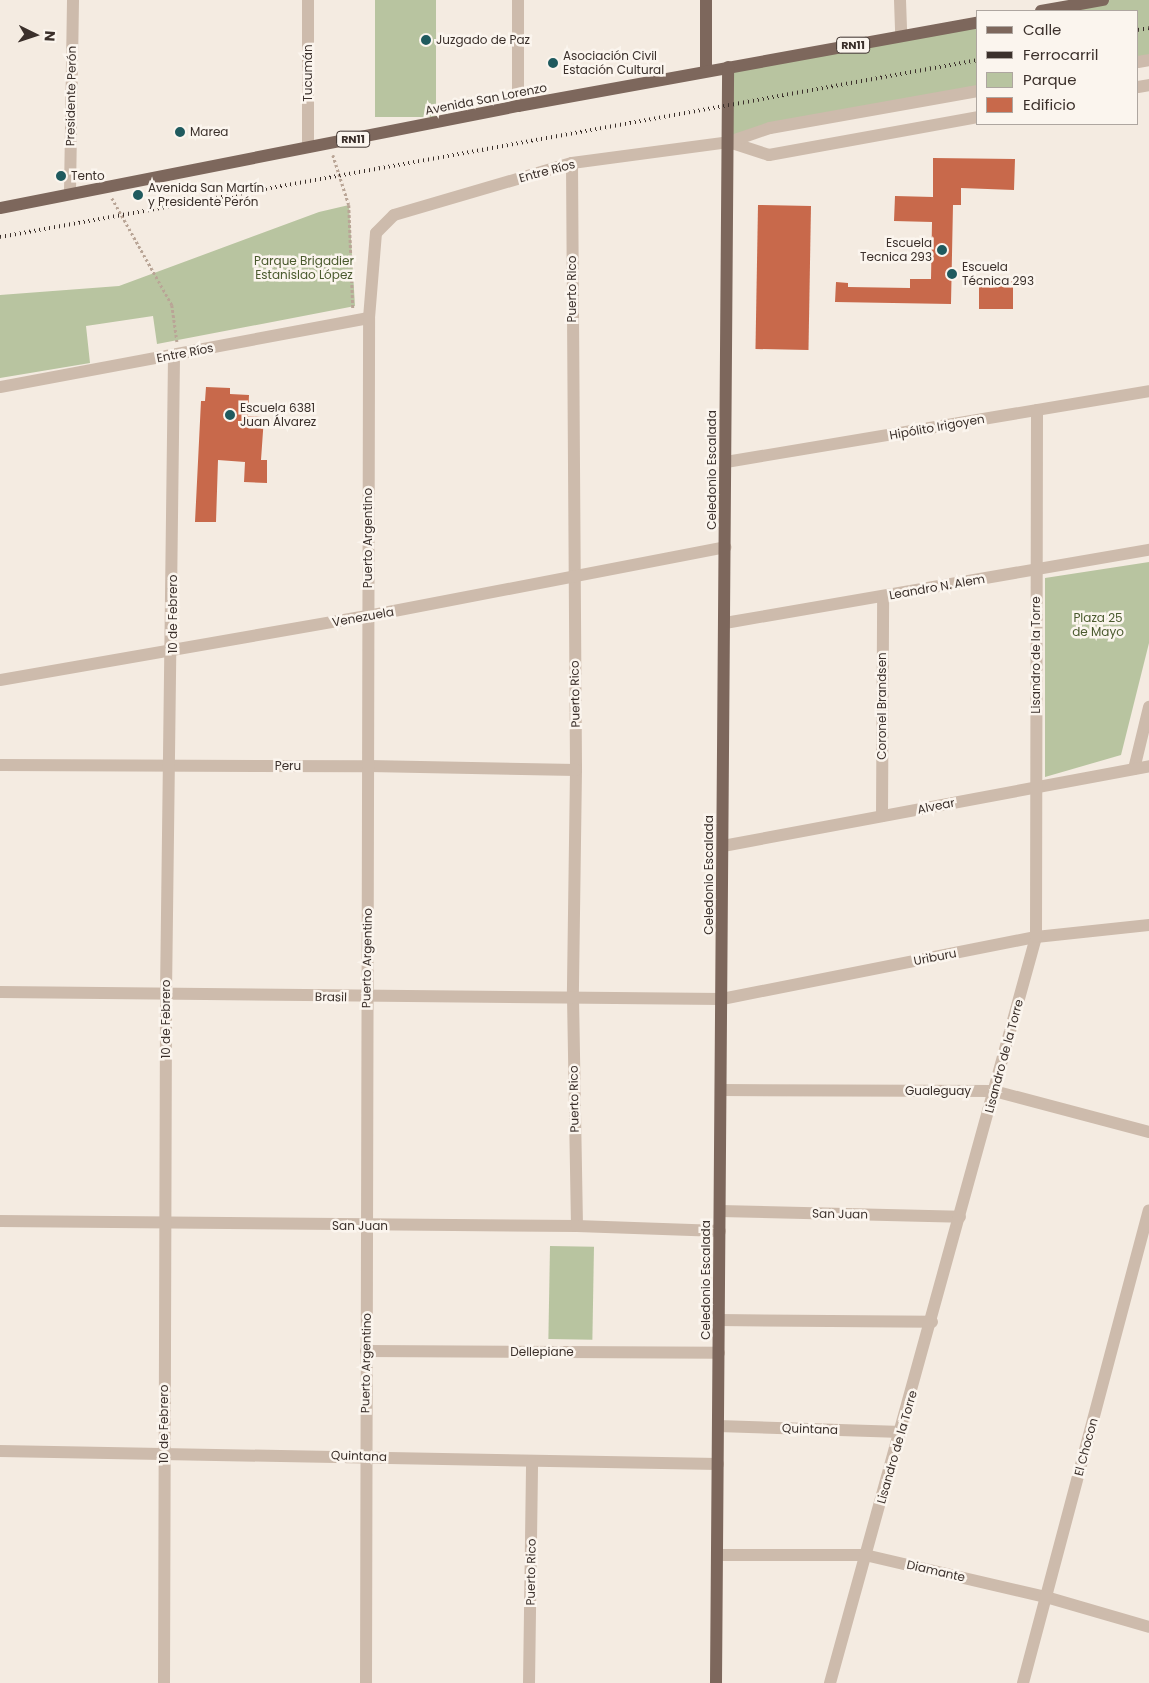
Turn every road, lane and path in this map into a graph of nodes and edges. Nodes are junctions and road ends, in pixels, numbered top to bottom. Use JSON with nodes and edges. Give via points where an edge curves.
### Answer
{"nodes":[{"id":1,"x":72,"y":0,"type":"edge"},
{"id":2,"x":308,"y":0,"type":"edge"},
{"id":3,"x":518,"y":0,"type":"edge"},
{"id":4,"x":706,"y":0,"type":"edge"},
{"id":5,"x":900,"y":0,"type":"edge"},
{"id":6,"x":1103,"y":0,"type":"edge"},
{"id":7,"x":1085,"y":1,"type":"edge"},
{"id":8,"x":1045,"y":10,"type":"edge"},
{"id":9,"x":976,"y":22,"type":"edge"},
{"id":10,"x":901,"y":36,"type":"junction"},
{"id":11,"x":728,"y":67,"type":"junction"},
{"id":12,"x":706,"y":71,"type":"junction"},
{"id":13,"x":976,"y":91,"type":"edge"},
{"id":14,"x":518,"y":106,"type":"junction"},
{"id":15,"x":976,"y":117,"type":"edge"},
{"id":16,"x":728,"y":142,"type":"junction"},
{"id":17,"x":329,"y":143,"type":"junction"},
{"id":18,"x":308,"y":147,"type":"junction"},
{"id":19,"x":572,"y":163,"type":"junction"},
{"id":20,"x":105,"y":186,"type":"junction"},
{"id":21,"x":70,"y":192,"type":"junction"},
{"id":22,"x":0,"y":208,"type":"edge"},
{"id":23,"x":376,"y":233,"type":"joint"},
{"id":24,"x":369,"y":318,"type":"junction"},
{"id":25,"x":345,"y":323,"type":"junction"},
{"id":26,"x":174,"y":355,"type":"junction"},
{"id":27,"x":0,"y":387,"type":"edge"},
{"id":28,"x":1149,"y":391,"type":"edge"},
{"id":29,"x":1037,"y":410,"type":"junction"},
{"id":30,"x":726,"y":462,"type":"junction"},
{"id":31,"x":725,"y":547,"type":"junction"},
{"id":32,"x":1149,"y":550,"type":"edge"},
{"id":33,"x":1036,"y":569,"type":"junction"},
{"id":34,"x":574,"y":578,"type":"junction"},
{"id":35,"x":883,"y":596,"type":"junction"},
{"id":36,"x":368,"y":616,"type":"junction"},
{"id":37,"x":725,"y":623,"type":"junction"},
{"id":38,"x":173,"y":649,"type":"junction"},
{"id":39,"x":0,"y":680,"type":"edge"},
{"id":40,"x":1149,"y":707,"type":"edge"},
{"id":41,"x":0,"y":765,"type":"edge"},
{"id":42,"x":171,"y":766,"type":"junction"},
{"id":43,"x":369,"y":766,"type":"junction"},
{"id":44,"x":1149,"y":766,"type":"edge"},
{"id":45,"x":1134,"y":769,"type":"junction"},
{"id":46,"x":576,"y":770,"type":"junction"},
{"id":47,"x":1036,"y":787,"type":"junction"},
{"id":48,"x":882,"y":816,"type":"junction"},
{"id":49,"x":723,"y":846,"type":"junction"},
{"id":50,"x":1149,"y":924,"type":"edge"},
{"id":51,"x":1036,"y":938,"type":"junction"},
{"id":52,"x":0,"y":992,"type":"edge"},
{"id":53,"x":166,"y":994,"type":"junction"},
{"id":54,"x":367,"y":997,"type":"junction"},
{"id":55,"x":573,"y":997,"type":"junction"},
{"id":56,"x":722,"y":999,"type":"junction"},
{"id":57,"x":721,"y":1090,"type":"junction"},
{"id":58,"x":994,"y":1091,"type":"junction"},
{"id":59,"x":1149,"y":1132,"type":"edge"},
{"id":60,"x":1149,"y":1210,"type":"edge"},
{"id":61,"x":720,"y":1211,"type":"junction"},
{"id":62,"x":960,"y":1217,"type":"junction"},
{"id":63,"x":0,"y":1221,"type":"edge"},
{"id":64,"x":165,"y":1224,"type":"junction"},
{"id":65,"x":368,"y":1226,"type":"junction"},
{"id":66,"x":577,"y":1226,"type":"junction"},
{"id":67,"x":720,"y":1232,"type":"junction"},
{"id":68,"x":719,"y":1320,"type":"junction"},
{"id":69,"x":932,"y":1322,"type":"junction"},
{"id":70,"x":366,"y":1351,"type":"junction"},
{"id":71,"x":719,"y":1353,"type":"junction"},
{"id":72,"x":718,"y":1426,"type":"junction"},
{"id":73,"x":902,"y":1432,"type":"junction"},
{"id":74,"x":0,"y":1451,"type":"edge"},
{"id":75,"x":164,"y":1453,"type":"junction"},
{"id":76,"x":365,"y":1456,"type":"junction"},
{"id":77,"x":532,"y":1461,"type":"junction"},
{"id":78,"x":718,"y":1464,"type":"junction"},
{"id":79,"x":717,"y":1555,"type":"junction"},
{"id":80,"x":865,"y":1555,"type":"junction"},
{"id":81,"x":1046,"y":1597,"type":"junction"},
{"id":82,"x":1149,"y":1627,"type":"edge"},
{"id":83,"x":164,"y":1683,"type":"edge"},
{"id":84,"x":366,"y":1683,"type":"edge"},
{"id":85,"x":529,"y":1683,"type":"edge"},
{"id":86,"x":716,"y":1683,"type":"edge"},
{"id":87,"x":830,"y":1683,"type":"edge"},
{"id":88,"x":1023,"y":1683,"type":"edge"}],
"edges":[{"from":1,"to":21,"type":"street","name":"Presidente Perón"},
{"from":2,"to":18,"type":"street","name":"Tucumán"},
{"from":3,"to":14,"type":"street"},
{"from":4,"to":12,"type":"main road"},
{"from":5,"to":10,"type":"street"},
{"from":6,"to":7,"type":"main road"},
{"from":7,"to":8,"type":"main road"},
{"from":9,"to":10,"type":"main road","name":"Avenida San Lorenzo","number":"RN11"},
{"from":10,"to":11,"type":"main road","name":"Avenida San Lorenzo","number":"RN11"},
{"from":11,"to":12,"type":"main road","name":"Avenida San Lorenzo","number":"RN11"},
{"from":11,"to":16,"type":"main road","name":"Celedonio Escalada"},
{"from":12,"to":14,"type":"main road","name":"Avenida San Lorenzo","number":"RN11"},
{"from":13,"to":16,"type":"street","name":"Entre Ríos","via":[[770,128]]},
{"from":14,"to":17,"type":"main road","name":"Avenida San Lorenzo","number":"RN11"},
{"from":15,"to":16,"type":"street","name":"Entre Ríos","via":[[769,155]]},
{"from":16,"to":19,"type":"street","name":"Entre Ríos"},
{"from":16,"to":30,"type":"main road","name":"Celedonio Escalada"},
{"from":17,"to":18,"type":"main road","name":"Avenida San Lorenzo","number":"RN11"},
{"from":17,"to":25,"type":"path","via":[[349,205],[355,306]]},
{"from":18,"to":20,"type":"main road","name":"Avenida San Lorenzo","number":"RN11"},
{"from":19,"to":23,"type":"street","name":"Entre Ríos","via":[[394,215]]},
{"from":19,"to":34,"type":"street","name":"Puerto Rico"},
{"from":20,"to":21,"type":"main road","name":"Avenida San Lorenzo","number":"RN11"},
{"from":20,"to":26,"type":"path","via":[[172,305],[178,345]]},
{"from":21,"to":22,"type":"main road","name":"Avenida San Lorenzo","number":"RN11"},
{"from":23,"to":24,"type":"street","name":"Puerto Argentino"},
{"from":24,"to":25,"type":"street","name":"Entre Ríos"},
{"from":24,"to":36,"type":"street","name":"Puerto Argentino"},
{"from":25,"to":26,"type":"street","name":"Entre Ríos"},
{"from":26,"to":27,"type":"street","name":"Entre Ríos"},
{"from":26,"to":38,"type":"street","name":"10 de Febrero"},
{"from":28,"to":29,"type":"street","name":"Hipólito Irigoyen"},
{"from":29,"to":30,"type":"street","name":"Hipólito Irigoyen"},
{"from":29,"to":33,"type":"street","name":"Lisandro de la Torre"},
{"from":30,"to":31,"type":"main road","name":"Celedonio Escalada"},
{"from":31,"to":34,"type":"street","name":"Venezuela"},
{"from":31,"to":37,"type":"main road","name":"Celedonio Escalada"},
{"from":32,"to":33,"type":"street","name":"Leandro N. Alem"},
{"from":33,"to":35,"type":"street","name":"Leandro N. Alem"},
{"from":33,"to":47,"type":"street","name":"Lisandro de la Torre"},
{"from":34,"to":36,"type":"street","name":"Venezuela"},
{"from":34,"to":46,"type":"street","name":"Puerto Rico"},
{"from":35,"to":37,"type":"street","name":"Leandro N. Alem"},
{"from":35,"to":48,"type":"street","name":"Coronel Brandsen"},
{"from":36,"to":38,"type":"street","name":"Venezuela"},
{"from":36,"to":43,"type":"street","name":"Puerto Argentino"},
{"from":37,"to":49,"type":"main road","name":"Celedonio Escalada"},
{"from":38,"to":39,"type":"street","name":"Venezuela"},
{"from":38,"to":42,"type":"street","name":"10 de Febrero"},
{"from":40,"to":45,"type":"street"},
{"from":41,"to":42,"type":"street","name":"Peru"},
{"from":42,"to":43,"type":"street","name":"Peru"},
{"from":42,"to":53,"type":"street","name":"10 de Febrero"},
{"from":43,"to":46,"type":"street","name":"Peru"},
{"from":43,"to":54,"type":"street","name":"Puerto Argentino"},
{"from":44,"to":45,"type":"street","name":"Alvear"},
{"from":45,"to":47,"type":"street","name":"Alvear"},
{"from":46,"to":55,"type":"street","name":"Puerto Rico"},
{"from":47,"to":48,"type":"street","name":"Alvear"},
{"from":47,"to":51,"type":"street","name":"Lisandro de la Torre"},
{"from":48,"to":49,"type":"street","name":"Alvear"},
{"from":49,"to":56,"type":"main road","name":"Celedonio Escalada"},
{"from":50,"to":51,"type":"street","name":"Uriburu"},
{"from":51,"to":56,"type":"street","name":"Uriburu"},
{"from":51,"to":58,"type":"street","name":"Lisandro de la Torre"},
{"from":52,"to":53,"type":"street","name":"Brasil"},
{"from":53,"to":54,"type":"street","name":"Brasil"},
{"from":53,"to":64,"type":"street","name":"10 de Febrero"},
{"from":54,"to":55,"type":"street","name":"Brasil"},
{"from":54,"to":65,"type":"street","name":"Puerto Argentino"},
{"from":55,"to":56,"type":"street","name":"Brasil"},
{"from":55,"to":66,"type":"street","name":"Puerto Rico"},
{"from":56,"to":57,"type":"main road","name":"Celedonio Escalada"},
{"from":57,"to":58,"type":"street","name":"Gualeguay"},
{"from":57,"to":61,"type":"main road","name":"Celedonio Escalada"},
{"from":58,"to":59,"type":"street","name":"Gualeguay"},
{"from":58,"to":62,"type":"street","name":"Lisandro de la Torre"},
{"from":60,"to":81,"type":"street","name":"El Chocon"},
{"from":61,"to":62,"type":"street","name":"San Juan"},
{"from":61,"to":67,"type":"main road","name":"Celedonio Escalada"},
{"from":62,"to":69,"type":"street","name":"Lisandro de la Torre"},
{"from":63,"to":64,"type":"street","name":"San Juan"},
{"from":64,"to":65,"type":"street","name":"San Juan"},
{"from":64,"to":75,"type":"street","name":"10 de Febrero"},
{"from":65,"to":66,"type":"street","name":"San Juan"},
{"from":65,"to":70,"type":"street","name":"Puerto Argentino"},
{"from":66,"to":67,"type":"street","name":"San Juan"},
{"from":67,"to":68,"type":"main road","name":"Celedonio Escalada"},
{"from":68,"to":69,"type":"street"},
{"from":68,"to":71,"type":"main road","name":"Celedonio Escalada"},
{"from":69,"to":73,"type":"street","name":"Lisandro de la Torre"},
{"from":70,"to":71,"type":"street","name":"Dellepiane"},
{"from":70,"to":76,"type":"street","name":"Puerto Argentino"},
{"from":71,"to":72,"type":"main road","name":"Celedonio Escalada"},
{"from":72,"to":73,"type":"street","name":"Quintana"},
{"from":72,"to":78,"type":"main road","name":"Celedonio Escalada"},
{"from":73,"to":80,"type":"street","name":"Lisandro de la Torre"},
{"from":74,"to":75,"type":"street","name":"Quintana"},
{"from":75,"to":76,"type":"street","name":"Quintana"},
{"from":75,"to":83,"type":"street","name":"10 de Febrero"},
{"from":76,"to":77,"type":"street","name":"Quintana"},
{"from":76,"to":84,"type":"street","name":"Puerto Argentino"},
{"from":77,"to":78,"type":"street","name":"Quintana"},
{"from":77,"to":85,"type":"street","name":"Puerto Rico"},
{"from":78,"to":79,"type":"main road","name":"Celedonio Escalada"},
{"from":79,"to":80,"type":"street","name":"Diamante"},
{"from":79,"to":86,"type":"main road","name":"Celedonio Escalada"},
{"from":80,"to":81,"type":"street","name":"Diamante"},
{"from":80,"to":87,"type":"street","name":"Lisandro de la Torre"},
{"from":81,"to":82,"type":"street","name":"Diamante"},
{"from":81,"to":88,"type":"street","name":"El Chocon"}]}
